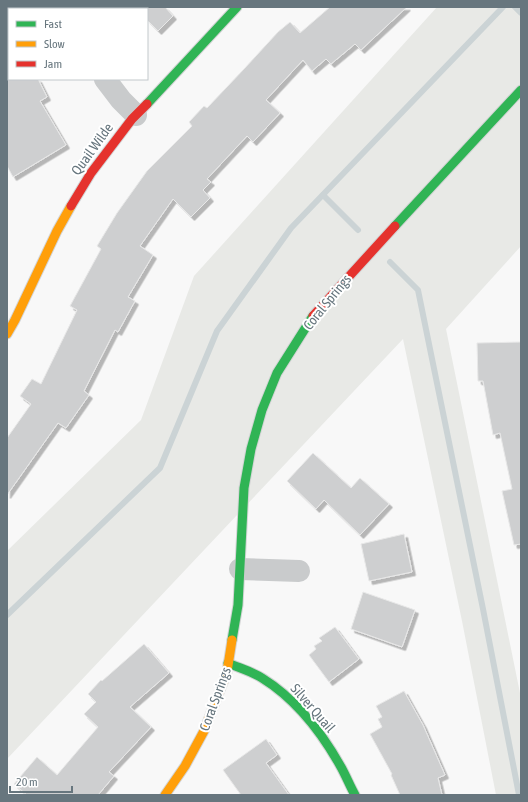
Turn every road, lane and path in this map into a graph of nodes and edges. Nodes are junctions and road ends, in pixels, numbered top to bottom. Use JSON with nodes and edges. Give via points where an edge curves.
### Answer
{"nodes":[{"id":1,"x":237,"y":7,"type":"edge"},
{"id":2,"x":106,"y":80,"type":"edge"},
{"id":3,"x":521,"y":90,"type":"edge"},
{"id":4,"x":136,"y":115,"type":"junction"},
{"id":5,"x":7,"y":334,"type":"edge"},
{"id":6,"x":240,"y":569,"type":"junction"},
{"id":7,"x":299,"y":571,"type":"dead end"},
{"id":8,"x":228,"y":663,"type":"junction"},
{"id":9,"x":165,"y":795,"type":"edge"},
{"id":10,"x":355,"y":795,"type":"edge"}],
"edges":[{"from":1,"to":4,"type":"street","name":"Quail Wilde"},
{"from":2,"to":4,"type":"street"},
{"from":3,"to":6,"type":"street","name":"Coral Springs","via":[[314,314],[277,374],[262,410],[251,449],[244,488]]},
{"from":4,"to":5,"type":"street","name":"Quail Wilde","via":[[91,173],[57,231]]},
{"from":6,"to":7,"type":"street"},
{"from":6,"to":8,"type":"street","name":"Coral Springs","via":[[238,605]]},
{"from":8,"to":9,"type":"street","name":"Coral Springs","via":[[227,672],[204,731]]},
{"from":8,"to":10,"type":"street","name":"Silver Quail","via":[[261,678],[281,692],[304,715],[324,740]]}]}
